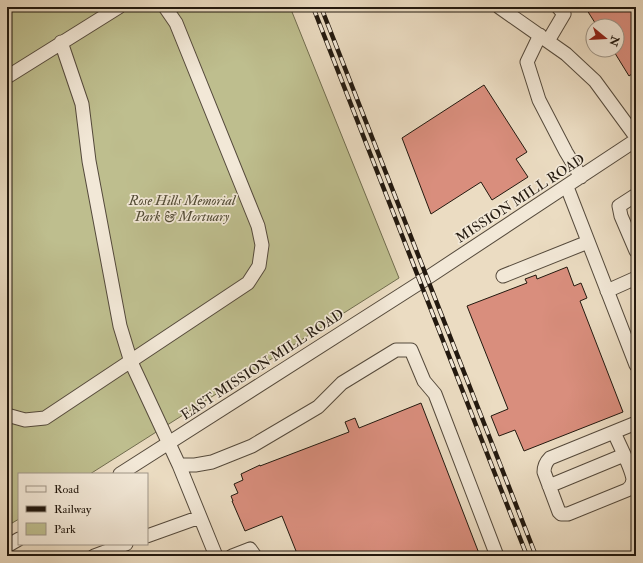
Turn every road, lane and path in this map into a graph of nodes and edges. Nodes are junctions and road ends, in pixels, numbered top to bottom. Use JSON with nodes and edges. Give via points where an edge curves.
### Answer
{"nodes":[{"id":1,"x":119,"y":7,"type":"edge"},
{"id":2,"x":165,"y":7,"type":"edge"},
{"id":3,"x":499,"y":7,"type":"edge"},
{"id":4,"x":558,"y":7,"type":"edge"},
{"id":5,"x":544,"y":38,"type":"junction"},
{"id":6,"x":61,"y":42,"type":"junction"},
{"id":7,"x":7,"y":77,"type":"edge"},
{"id":8,"x":636,"y":137,"type":"edge"},
{"id":9,"x":636,"y":140,"type":"edge"},
{"id":10,"x":581,"y":177,"type":"junction"},
{"id":11,"x":567,"y":187,"type":"junction"},
{"id":12,"x":636,"y":195,"type":"edge"},
{"id":13,"x":588,"y":242,"type":"junction"},
{"id":14,"x":636,"y":251,"type":"edge"},
{"id":15,"x":503,"y":276,"type":"dead end"},
{"id":16,"x":636,"y":278,"type":"edge"},
{"id":17,"x":421,"y":282,"type":"joint"},
{"id":18,"x":607,"y":291,"type":"junction"},
{"id":19,"x":131,"y":362,"type":"junction"},
{"id":20,"x":636,"y":365,"type":"edge"},
{"id":21,"x":7,"y":415,"type":"edge"},
{"id":22,"x":636,"y":423,"type":"edge"},
{"id":23,"x":614,"y":432,"type":"junction"},
{"id":24,"x":168,"y":443,"type":"junction"},
{"id":25,"x":624,"y":456,"type":"junction"},
{"id":26,"x":180,"y":465,"type":"junction"},
{"id":27,"x":633,"y":467,"type":"edge"},
{"id":28,"x":122,"y":473,"type":"edge"},
{"id":29,"x":549,"y":486,"type":"junction"},
{"id":30,"x":200,"y":516,"type":"junction"},
{"id":31,"x":148,"y":536,"type":"edge"},
{"id":32,"x":18,"y":540,"type":"edge"},
{"id":33,"x":123,"y":545,"type":"edge"},
{"id":34,"x":7,"y":546,"type":"edge"},
{"id":35,"x":94,"y":556,"type":"edge"},
{"id":36,"x":216,"y":556,"type":"edge"},
{"id":37,"x":232,"y":556,"type":"edge"},
{"id":38,"x":255,"y":556,"type":"edge"},
{"id":39,"x":497,"y":556,"type":"edge"}],
"edges":[{"from":1,"to":6,"type":"street"},
{"from":2,"to":19,"type":"street","via":[[176,23],[258,226],[262,245],[259,266],[248,283]]},
{"from":3,"to":5,"type":"street"},
{"from":4,"to":5,"type":"street","via":[[564,14]]},
{"from":5,"to":8,"type":"street","via":[[595,81]]},
{"from":5,"to":10,"type":"street","via":[[527,62],[540,100]]},
{"from":6,"to":7,"type":"street"},
{"from":6,"to":19,"type":"street","via":[[82,104],[118,319]]},
{"from":9,"to":10,"type":"street","name":"MISSION MILL ROAD"},
{"from":10,"to":11,"type":"street","name":"MISSION MILL ROAD"},
{"from":11,"to":13,"type":"street"},
{"from":11,"to":17,"type":"street","name":"MISSION MILL ROAD"},
{"from":12,"to":14,"type":"street","via":[[619,206]]},
{"from":13,"to":15,"type":"street"},
{"from":13,"to":18,"type":"street"},
{"from":16,"to":18,"type":"street"},
{"from":17,"to":24,"type":"street","name":"EAST MISSION MILL ROAD"},
{"from":18,"to":20,"type":"street"},
{"from":19,"to":21,"type":"street","via":[[46,418],[25,420]]},
{"from":19,"to":24,"type":"street"},
{"from":22,"to":23,"type":"street"},
{"from":23,"to":25,"type":"street"},
{"from":23,"to":29,"type":"street","via":[[550,458],[544,467]]},
{"from":24,"to":26,"type":"street"},
{"from":24,"to":28,"type":"street","name":"EAST MISSION MILL ROAD"},
{"from":25,"to":27,"type":"street"},
{"from":25,"to":29,"type":"street"},
{"from":26,"to":30,"type":"street"},
{"from":26,"to":39,"type":"street","via":[[212,462],[252,446],[318,407],[342,383],[396,350],[411,350],[424,380],[435,394]]},
{"from":27,"to":29,"type":"street","via":[[633,480],[628,490],[565,515],[559,512]]},
{"from":30,"to":31,"type":"street"},
{"from":30,"to":36,"type":"street"},
{"from":32,"to":34,"type":"street"},
{"from":33,"to":35,"type":"street"},
{"from":37,"to":38,"type":"street","via":[[250,549]]}]}
